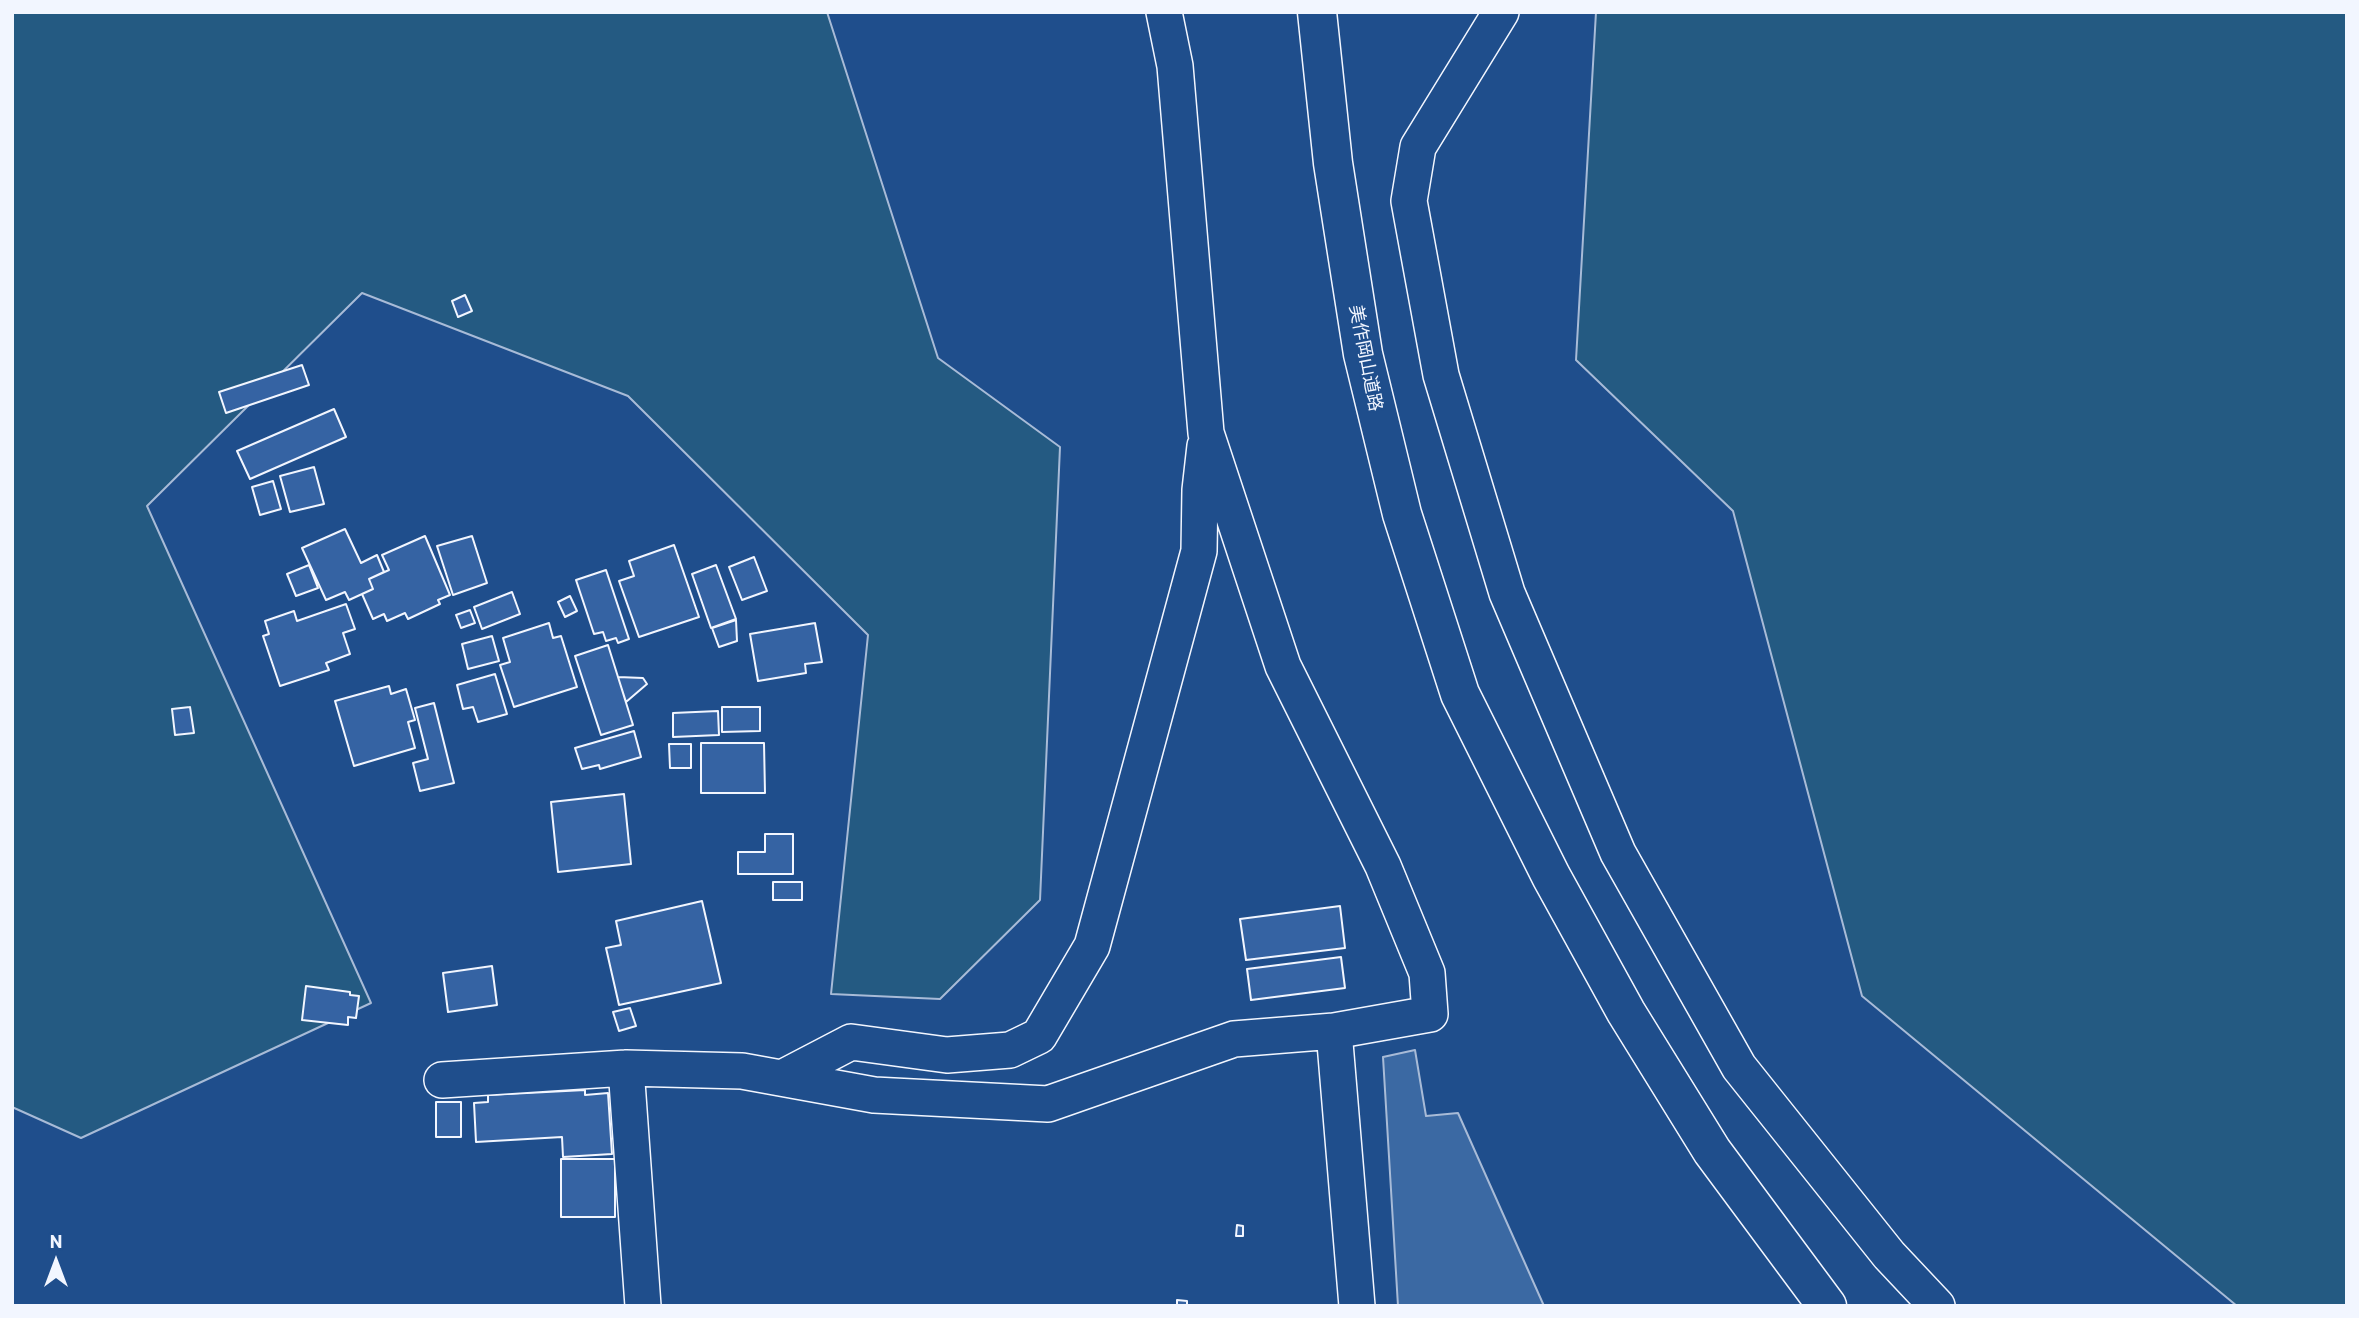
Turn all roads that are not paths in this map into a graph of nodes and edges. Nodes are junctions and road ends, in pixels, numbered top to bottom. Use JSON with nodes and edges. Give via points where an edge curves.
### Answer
{"nodes":[{"id":1,"x":1164,"y":12,"type":"edge"},
{"id":2,"x":1317,"y":12,"type":"edge"},
{"id":3,"x":1501,"y":12,"type":"edge"},
{"id":4,"x":1206,"y":433,"type":"junction"},
{"id":5,"x":1334,"y":1031,"type":"junction"},
{"id":6,"x":626,"y":1068,"type":"junction"},
{"id":7,"x":782,"y":1078,"type":"junction"},
{"id":8,"x":442,"y":1080,"type":"dead end"},
{"id":9,"x":643,"y":1306,"type":"edge"},
{"id":10,"x":1357,"y":1306,"type":"edge"},
{"id":11,"x":1826,"y":1306,"type":"edge"},
{"id":12,"x":1937,"y":1306,"type":"edge"}],
"edges":[{"from":1,"to":4,"type":"street","via":[[1175,66]]},
{"from":2,"to":11,"type":"highway","name":"美作岡山道路","via":[[1333,163],[1363,354],[1402,514],[1461,694],[1551,876],[1626,1013],[1712,1151]]},
{"from":3,"to":12,"type":"street","via":[[1418,147],[1409,201],[1441,375],[1507,593],[1618,853],[1739,1067],[1889,1255]]},
{"from":4,"to":5,"type":"street","via":[[1283,666],[1383,866],[1427,973],[1430,1014]]},
{"from":4,"to":7,"type":"street","via":[[1199,551],[1092,946],[1039,1036],[1010,1050],[947,1055],[851,1042]]},
{"from":5,"to":7,"type":"street","via":[[1234,1039],[1048,1104],[874,1095]]},
{"from":5,"to":10,"type":"street"},
{"from":6,"to":7,"type":"street","via":[[742,1071]]},
{"from":6,"to":8,"type":"street"},
{"from":6,"to":9,"type":"street"}]}
